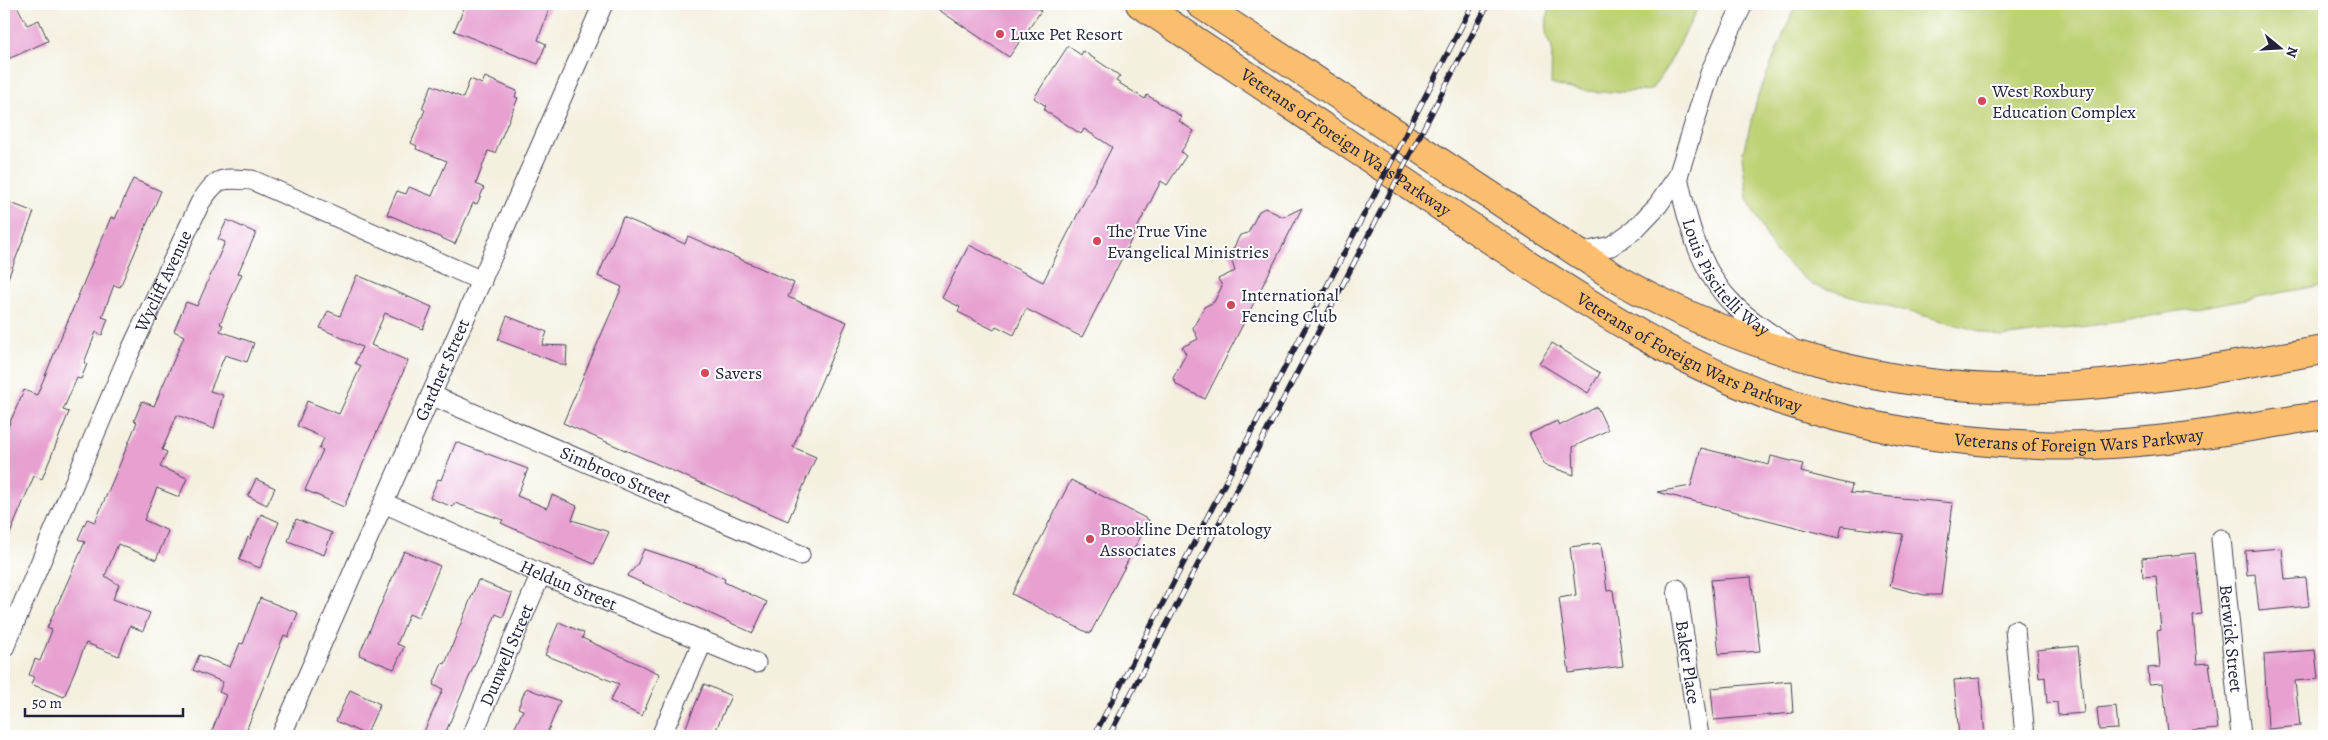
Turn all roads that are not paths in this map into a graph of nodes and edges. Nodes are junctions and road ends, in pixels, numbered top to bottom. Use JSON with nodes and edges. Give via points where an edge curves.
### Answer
{"nodes":[{"id":1,"x":603,"y":4,"type":"edge"},
{"id":2,"x":1140,"y":4,"type":"edge"},
{"id":3,"x":1200,"y":4,"type":"edge"},
{"id":4,"x":1743,"y":4,"type":"edge"},
{"id":5,"x":1678,"y":176,"type":"junction"},
{"id":6,"x":1576,"y":254,"type":"junction"},
{"id":7,"x":482,"y":282,"type":"junction"},
{"id":8,"x":2324,"y":350,"type":"edge"},
{"id":9,"x":1803,"y":356,"type":"junction"},
{"id":10,"x":431,"y":396,"type":"junction"},
{"id":11,"x":2324,"y":415,"type":"edge"},
{"id":12,"x":384,"y":503,"type":"junction"},
{"id":13,"x":2222,"y":540,"type":"dead end"},
{"id":14,"x":800,"y":555,"type":"dead end"},
{"id":15,"x":541,"y":574,"type":"junction"},
{"id":16,"x":1676,"y":589,"type":"dead end"},
{"id":17,"x":2015,"y":630,"type":"dead end"},
{"id":18,"x":703,"y":641,"type":"junction"},
{"id":19,"x":4,"y":648,"type":"edge"},
{"id":20,"x":756,"y":663,"type":"dead end"},
{"id":21,"x":281,"y":736,"type":"edge"},
{"id":22,"x":472,"y":736,"type":"edge"},
{"id":23,"x":661,"y":736,"type":"edge"},
{"id":24,"x":1699,"y":736,"type":"edge"},
{"id":25,"x":2025,"y":736,"type":"edge"},
{"id":26,"x":2241,"y":736,"type":"edge"}],
"edges":[{"from":1,"to":7,"type":"street","name":"Gardner Street"},
{"from":2,"to":11,"type":"highway","name":"Veterans of Foreign Wars Parkway","via":[[1620,324],[1706,369],[1778,399],[1892,429],[1966,441],[2041,446],[2157,440]]},
{"from":3,"to":6,"type":"highway","name":"Veterans of Foreign Wars Parkway"},
{"from":4,"to":5,"type":"street","name":"Louis Piscitelli Way","via":[[1711,70]]},
{"from":5,"to":6,"type":"street","name":"Louis Piscitelli Way","via":[[1658,205],[1634,230],[1611,246]]},
{"from":5,"to":9,"type":"street","name":"Louis Piscitelli Way","via":[[1687,219],[1710,274],[1734,305]]},
{"from":6,"to":9,"type":"highway","name":"Veterans of Foreign Wars Parkway","via":[[1688,315]]},
{"from":7,"to":10,"type":"street","name":"Gardner Street"},
{"from":7,"to":19,"type":"street","name":"Wycliff Avenue","via":[[252,180],[224,178],[212,185],[200,203],[129,354]]},
{"from":8,"to":9,"type":"highway","name":"Veterans of Foreign Wars Parkway","via":[[2122,381],[2027,388],[1909,379]]},
{"from":10,"to":12,"type":"street","name":"Gardner Street"},
{"from":10,"to":14,"type":"street","name":"Simbroco Street"},
{"from":12,"to":15,"type":"street","name":"Heldun Street"},
{"from":12,"to":21,"type":"street","name":"Gardner Street"},
{"from":13,"to":26,"type":"street","name":"Berwick Street"},
{"from":15,"to":18,"type":"street","name":"Heldun Street"},
{"from":15,"to":22,"type":"street","name":"Dunwell Street"},
{"from":16,"to":24,"type":"street","name":"Baker Place"},
{"from":17,"to":25,"type":"street"},
{"from":18,"to":20,"type":"street","name":"Heldun Street"},
{"from":18,"to":23,"type":"street"}]}
